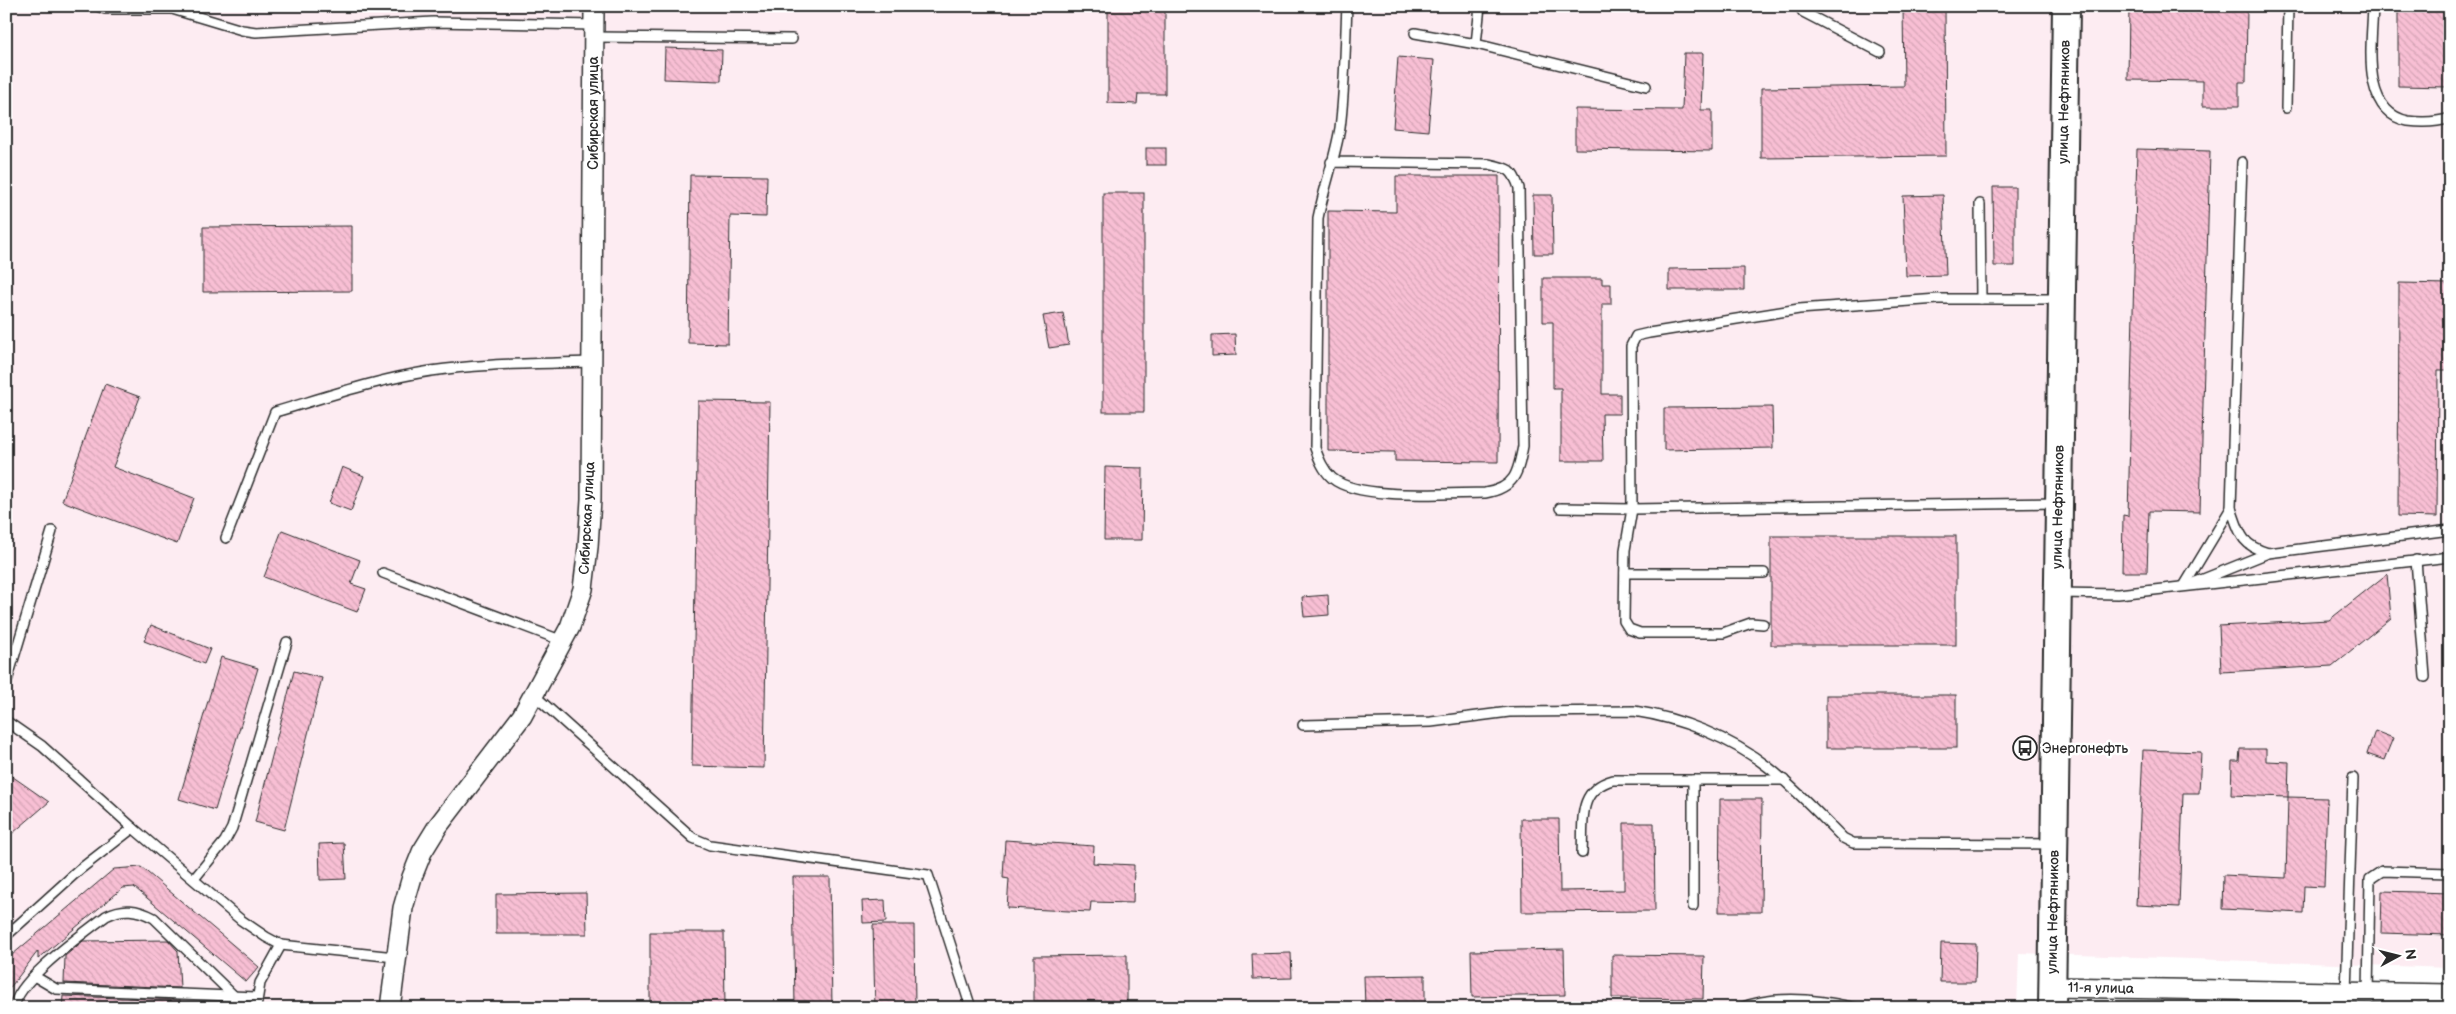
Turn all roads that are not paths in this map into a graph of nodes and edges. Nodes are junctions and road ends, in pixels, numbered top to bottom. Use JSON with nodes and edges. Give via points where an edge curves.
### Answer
{"nodes":[{"id":1,"x":97,"y":6,"type":"edge"},
{"id":2,"x":1347,"y":6,"type":"edge"},
{"id":3,"x":1480,"y":6,"type":"edge"},
{"id":4,"x":1799,"y":6,"type":"edge"},
{"id":5,"x":2066,"y":6,"type":"edge"},
{"id":6,"x":2288,"y":6,"type":"edge"},
{"id":7,"x":2373,"y":6,"type":"edge"},
{"id":8,"x":593,"y":23,"type":"edge"},
{"id":9,"x":1415,"y":33,"type":"dead end"},
{"id":10,"x":792,"y":39,"type":"dead end"},
{"id":11,"x":1476,"y":44,"type":"junction"},
{"id":12,"x":1880,"y":52,"type":"dead end"},
{"id":13,"x":1646,"y":86,"type":"dead end"},
{"id":14,"x":2286,"y":108,"type":"dead end"},
{"id":15,"x":2450,"y":118,"type":"edge"},
{"id":16,"x":1331,"y":162,"type":"junction"},
{"id":17,"x":2242,"y":162,"type":"dead end"},
{"id":18,"x":1980,"y":204,"type":"dead end"},
{"id":19,"x":1981,"y":299,"type":"junction"},
{"id":20,"x":2061,"y":299,"type":"junction"},
{"id":21,"x":591,"y":362,"type":"junction"},
{"id":22,"x":2058,"y":503,"type":"junction"},
{"id":23,"x":1560,"y":508,"type":"dead end"},
{"id":24,"x":2231,"y":508,"type":"junction"},
{"id":25,"x":1632,"y":509,"type":"junction"},
{"id":26,"x":2450,"y":530,"type":"edge"},
{"id":27,"x":52,"y":531,"type":"dead end"},
{"id":28,"x":226,"y":538,"type":"dead end"},
{"id":29,"x":2268,"y":553,"type":"junction"},
{"id":30,"x":2450,"y":557,"type":"edge"},
{"id":31,"x":2416,"y":560,"type":"junction"},
{"id":32,"x":1625,"y":572,"type":"junction"},
{"id":33,"x":383,"y":573,"type":"dead end"},
{"id":34,"x":1764,"y":573,"type":"dead end"},
{"id":35,"x":2184,"y":586,"type":"junction"},
{"id":36,"x":2056,"y":593,"type":"junction"},
{"id":37,"x":1763,"y":624,"type":"dead end"},
{"id":38,"x":563,"y":641,"type":"junction"},
{"id":39,"x":287,"y":642,"type":"dead end"},
{"id":40,"x":2425,"y":677,"type":"dead end"},
{"id":41,"x":6,"y":684,"type":"edge"},
{"id":42,"x":534,"y":695,"type":"junction"},
{"id":43,"x":6,"y":721,"type":"edge"},
{"id":44,"x":1303,"y":725,"type":"dead end"},
{"id":45,"x":2353,"y":778,"type":"dead end"},
{"id":46,"x":1693,"y":780,"type":"junction"},
{"id":47,"x":1784,"y":780,"type":"junction"},
{"id":48,"x":133,"y":828,"type":"junction"},
{"id":49,"x":2054,"y":844,"type":"junction"},
{"id":50,"x":1582,"y":853,"type":"dead end"},
{"id":51,"x":2450,"y":873,"type":"edge"},
{"id":52,"x":194,"y":879,"type":"junction"},
{"id":53,"x":1693,"y":906,"type":"dead end"},
{"id":54,"x":6,"y":936,"type":"edge"},
{"id":55,"x":282,"y":944,"type":"junction"},
{"id":56,"x":395,"y":957,"type":"junction"},
{"id":57,"x":34,"y":976,"type":"junction"},
{"id":58,"x":2346,"y":993,"type":"junction"},
{"id":59,"x":2368,"y":993,"type":"junction"},
{"id":60,"x":2450,"y":994,"type":"edge"},
{"id":61,"x":233,"y":995,"type":"junction"},
{"id":62,"x":256,"y":997,"type":"junction"},
{"id":63,"x":2052,"y":998,"type":"edge"},
{"id":64,"x":14,"y":1008,"type":"edge"},
{"id":65,"x":256,"y":1008,"type":"edge"},
{"id":66,"x":390,"y":1008,"type":"edge"},
{"id":67,"x":971,"y":1008,"type":"edge"},
{"id":68,"x":1740,"y":1008,"type":"edge"},
{"id":69,"x":1856,"y":1008,"type":"edge"}],
"edges":[{"from":1,"to":8,"type":"lane","via":[[106,9],[172,9],[256,32],[424,23]]},
{"from":2,"to":16,"type":"lane","via":[[1340,129]]},
{"from":3,"to":11,"type":"lane"},
{"from":4,"to":12,"type":"lane","via":[[1803,12]]},
{"from":5,"to":20,"type":"street","name":"улица Нефтяников"},
{"from":6,"to":14,"type":"lane"},
{"from":7,"to":15,"type":"lane","via":[[2372,76],[2384,110],[2396,119],[2413,122],[2436,123]]},
{"from":8,"to":10,"type":"lane"},
{"from":8,"to":21,"type":"street","name":"Сибирская улица"},
{"from":9,"to":11,"type":"lane"},
{"from":11,"to":13,"type":"lane"},
{"from":16,"to":16,"type":"lane","via":[[1318,218],[1316,448],[1320,464],[1333,479],[1365,491],[1391,494],[1498,490],[1513,481],[1523,446],[1519,188],[1515,174],[1489,164]]},
{"from":17,"to":24,"type":"lane"},
{"from":18,"to":19,"type":"lane"},
{"from":19,"to":20,"type":"lane"},
{"from":19,"to":25,"type":"lane","via":[[1914,300],[1799,309],[1636,336],[1631,346]]},
{"from":20,"to":22,"type":"street","name":"улица Нефтяников"},
{"from":21,"to":28,"type":"lane","via":[[484,365],[430,371],[374,383],[275,412]]},
{"from":21,"to":38,"type":"street","name":"Сибирская улица","via":[[588,547],[582,589]]},
{"from":22,"to":25,"type":"lane"},
{"from":22,"to":36,"type":"street","name":"улица Нефтяников"},
{"from":23,"to":25,"type":"lane"},
{"from":24,"to":29,"type":"lane","via":[[2238,529],[2250,548]]},
{"from":24,"to":35,"type":"lane"},
{"from":25,"to":32,"type":"lane"},
{"from":26,"to":29,"type":"lane"},
{"from":27,"to":41,"type":"lane"},
{"from":29,"to":35,"type":"lane"},
{"from":30,"to":31,"type":"lane"},
{"from":31,"to":35,"type":"lane"},
{"from":31,"to":40,"type":"lane"},
{"from":32,"to":34,"type":"lane"},
{"from":32,"to":37,"type":"lane","via":[[1624,621],[1629,629],[1640,633],[1723,633],[1750,623]]},
{"from":33,"to":38,"type":"lane"},
{"from":35,"to":36,"type":"lane","via":[[2118,594]]},
{"from":36,"to":49,"type":"street","name":"улица Нефтяников"},
{"from":38,"to":42,"type":"street","name":"Сибирская улица"},
{"from":39,"to":52,"type":"lane","via":[[232,828]]},
{"from":42,"to":56,"type":"street","name":"Сибирская улица","via":[[422,852],[403,908]]},
{"from":42,"to":67,"type":"lane","via":[[693,838],[710,846],[928,875]]},
{"from":43,"to":48,"type":"lane","via":[[42,746]]},
{"from":44,"to":47,"type":"lane","via":[[1431,722],[1509,712],[1634,711],[1708,732],[1760,761]]},
{"from":45,"to":58,"type":"lane"},
{"from":46,"to":47,"type":"lane"},
{"from":46,"to":50,"type":"lane","via":[[1613,780],[1600,783],[1584,803]]},
{"from":46,"to":53,"type":"lane"},
{"from":47,"to":49,"type":"lane","via":[[1843,838],[1853,843]]},
{"from":48,"to":52,"type":"lane"},
{"from":48,"to":54,"type":"lane","via":[[79,870]]},
{"from":49,"to":63,"type":"street","name":"улица Нефтяников"},
{"from":51,"to":59,"type":"lane","via":[[2382,871],[2370,879]]},
{"from":52,"to":55,"type":"lane","via":[[241,920]]},
{"from":55,"to":56,"type":"lane"},
{"from":55,"to":62,"type":"lane","via":[[260,983]]},
{"from":56,"to":66,"type":"street","name":"Сибирская улица"},
{"from":57,"to":61,"type":"lane","via":[[56,989]]},
{"from":57,"to":61,"type":"lane","via":[[106,916],[129,909],[142,911],[154,918]]},
{"from":57,"to":64,"type":"lane","via":[[21,989]]},
{"from":58,"to":59,"type":"street","name":"11-я улица"},
{"from":58,"to":63,"type":"street","name":"11-я улица"},
{"from":59,"to":60,"type":"street","name":"11-я улица"},
{"from":61,"to":62,"type":"lane"},
{"from":62,"to":65,"type":"lane"},
{"from":68,"to":69,"type":"lane","via":[[1765,1001],[1811,1000]]}]}
